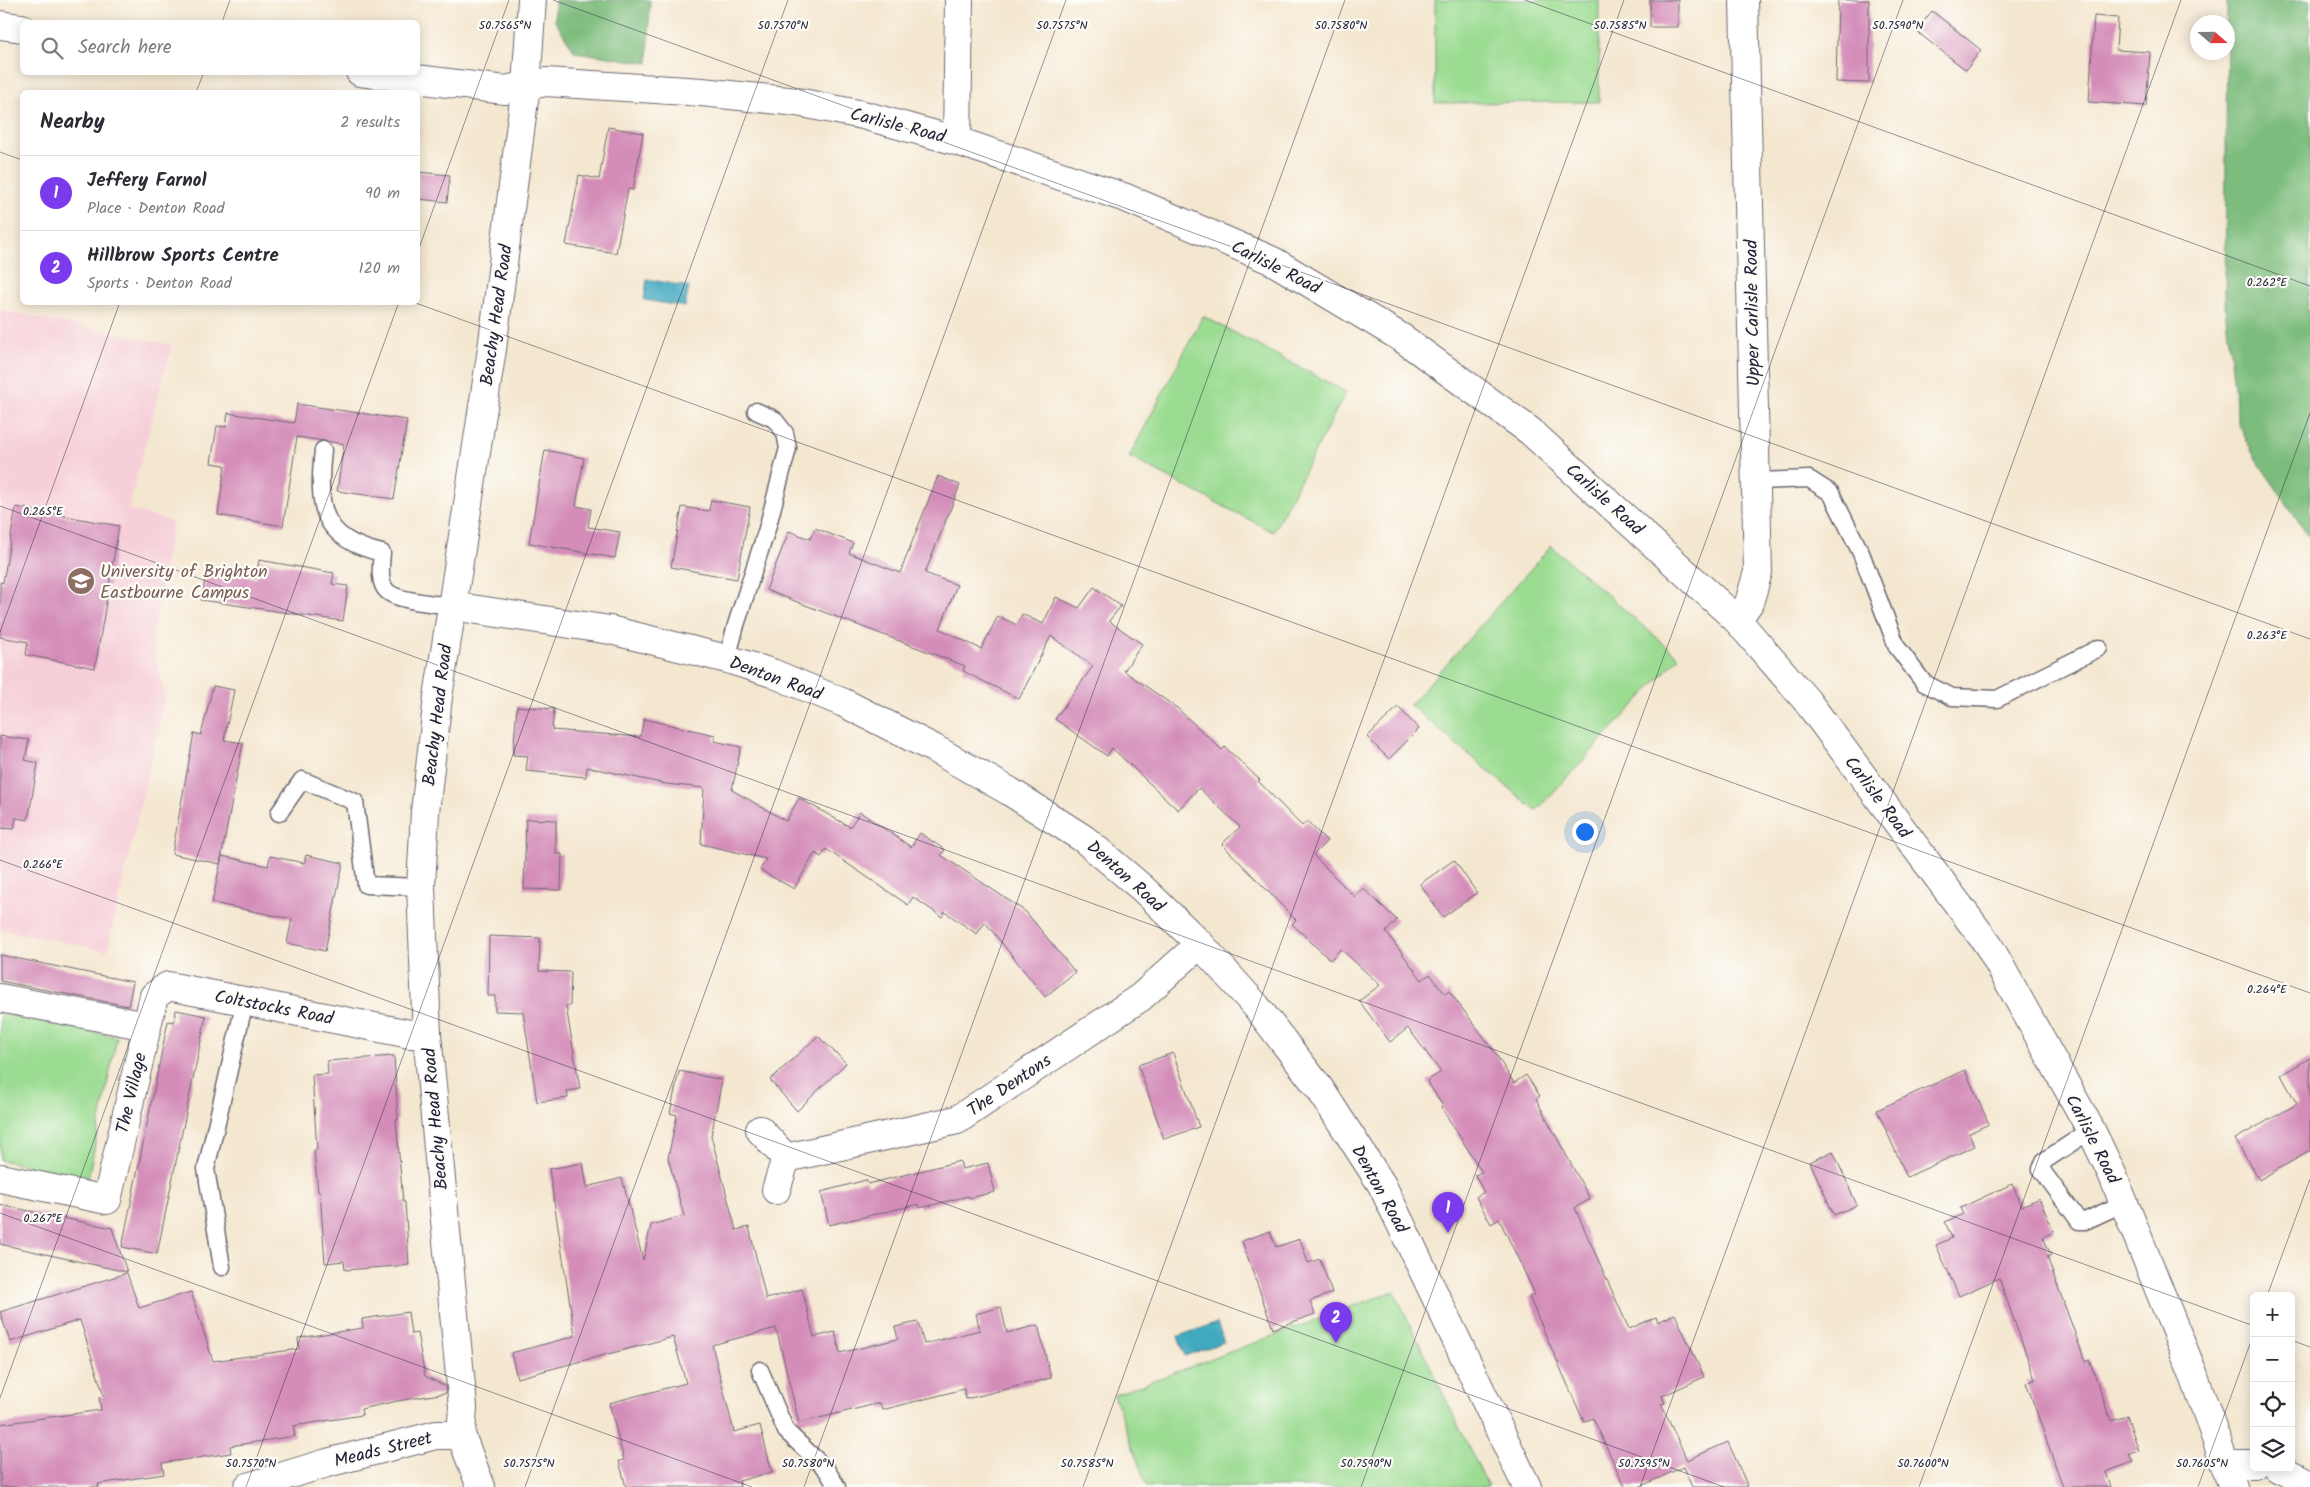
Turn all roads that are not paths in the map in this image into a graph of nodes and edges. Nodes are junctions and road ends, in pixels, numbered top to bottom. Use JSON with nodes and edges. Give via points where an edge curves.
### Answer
{"nodes":[{"id":1,"x":532,"y":0,"type":"edge"},
{"id":2,"x":959,"y":0,"type":"edge"},
{"id":3,"x":1744,"y":0,"type":"edge"},
{"id":4,"x":0,"y":25,"type":"edge"},
{"id":5,"x":20,"y":28,"type":"edge"},
{"id":6,"x":384,"y":75,"type":"edge"},
{"id":7,"x":526,"y":85,"type":"junction"},
{"id":8,"x":957,"y":141,"type":"junction"},
{"id":9,"x":756,"y":411,"type":"dead end"},
{"id":10,"x":323,"y":450,"type":"dead end"},
{"id":11,"x":1756,"y":481,"type":"junction"},
{"id":12,"x":452,"y":606,"type":"junction"},
{"id":13,"x":1737,"y":620,"type":"junction"},
{"id":14,"x":2100,"y":648,"type":"dead end"},
{"id":15,"x":727,"y":660,"type":"junction"},
{"id":16,"x":279,"y":813,"type":"dead end"},
{"id":17,"x":421,"y":887,"type":"junction"},
{"id":18,"x":1200,"y":944,"type":"junction"},
{"id":19,"x":0,"y":998,"type":"edge"},
{"id":20,"x":245,"y":1001,"type":"junction"},
{"id":21,"x":147,"y":1026,"type":"junction"},
{"id":22,"x":428,"y":1034,"type":"junction"},
{"id":23,"x":760,"y":1130,"type":"dead end"},
{"id":24,"x":2091,"y":1130,"type":"junction"},
{"id":25,"x":786,"y":1158,"type":"junction"},
{"id":26,"x":0,"y":1178,"type":"edge"},
{"id":27,"x":776,"y":1190,"type":"dead end"},
{"id":28,"x":2124,"y":1203,"type":"junction"},
{"id":29,"x":222,"y":1267,"type":"dead end"},
{"id":30,"x":760,"y":1370,"type":"dead end"},
{"id":31,"x":460,"y":1435,"type":"junction"},
{"id":32,"x":2250,"y":1466,"type":"edge"},
{"id":33,"x":2286,"y":1472,"type":"edge"},
{"id":34,"x":2229,"y":1475,"type":"edge"},
{"id":35,"x":279,"y":1482,"type":"edge"},
{"id":36,"x":2310,"y":1484,"type":"edge"},
{"id":37,"x":248,"y":1487,"type":"edge"},
{"id":38,"x":481,"y":1487,"type":"edge"},
{"id":39,"x":837,"y":1487,"type":"edge"},
{"id":40,"x":1527,"y":1487,"type":"edge"}],
"edges":[{"from":1,"to":7,"type":"street","name":"Beachy Head Road"},
{"from":2,"to":8,"type":"street"},
{"from":3,"to":11,"type":"street","name":"Upper Carlisle Road"},
{"from":4,"to":5,"type":"street"},
{"from":6,"to":7,"type":"street","name":"Carlisle Road","via":[[505,90]]},
{"from":7,"to":8,"type":"street","name":"Carlisle Road","via":[[546,82],[797,102],[863,115]]},
{"from":7,"to":12,"type":"street","name":"Beachy Head Road","via":[[492,349]]},
{"from":8,"to":13,"type":"street","name":"Carlisle Road","via":[[1126,198],[1272,261],[1402,338],[1530,431]]},
{"from":9,"to":15,"type":"lane","via":[[774,419],[785,433],[788,448]]},
{"from":10,"to":12,"type":"lane","via":[[322,491],[325,512],[332,528],[344,540],[360,548],[382,553],[382,583],[387,592]]},
{"from":11,"to":13,"type":"street","name":"Upper Carlisle Road","via":[[1758,572],[1749,602]]},
{"from":11,"to":14,"type":"lane","via":[[1809,478],[1831,493],[1861,553],[1897,647],[1924,683],[1952,697],[1997,699]]},
{"from":12,"to":15,"type":"street","name":"Denton Road","via":[[610,630]]},
{"from":12,"to":17,"type":"street","name":"Beachy Head Road","via":[[425,812]]},
{"from":13,"to":24,"type":"street","name":"Carlisle Road","via":[[1807,700],[1989,946]]},
{"from":15,"to":18,"type":"street","name":"Denton Road","via":[[772,673],[844,703],[1009,791],[1084,838]]},
{"from":16,"to":17,"type":"lane","via":[[302,780],[355,802],[366,885]]},
{"from":17,"to":22,"type":"street","name":"Beachy Head Road"},
{"from":18,"to":25,"type":"street","name":"The Dentons","via":[[1141,997],[957,1120]]},
{"from":18,"to":40,"type":"street","name":"Denton Road","via":[[1256,1006],[1320,1089],[1382,1185]]},
{"from":19,"to":21,"type":"street"},
{"from":20,"to":21,"type":"street","name":"Coltstocks Road","via":[[168,986],[154,996]]},
{"from":20,"to":22,"type":"street","name":"Coltstocks Road","via":[[410,1034]]},
{"from":20,"to":29,"type":"lane","via":[[206,1169]]},
{"from":21,"to":26,"type":"street","name":"The Village","via":[[107,1200]]},
{"from":22,"to":31,"type":"street","name":"Beachy Head Road","via":[[463,1407]]},
{"from":23,"to":25,"type":"street"},
{"from":24,"to":28,"type":"street","name":"Carlisle Road"},
{"from":24,"to":28,"type":"lane","via":[[2044,1161],[2041,1169],[2079,1221],[2086,1221]]},
{"from":25,"to":27,"type":"street"},
{"from":28,"to":34,"type":"street","name":"Carlisle Road","via":[[2193,1373]]},
{"from":30,"to":39,"type":"lane","via":[[786,1431],[826,1469]]},
{"from":31,"to":35,"type":"street","name":"Meads Street","via":[[436,1435],[327,1463]]},
{"from":31,"to":38,"type":"street"},
{"from":32,"to":34,"type":"street"},
{"from":33,"to":36,"type":"street"},
{"from":35,"to":37,"type":"street","name":"Meads Street"}]}
